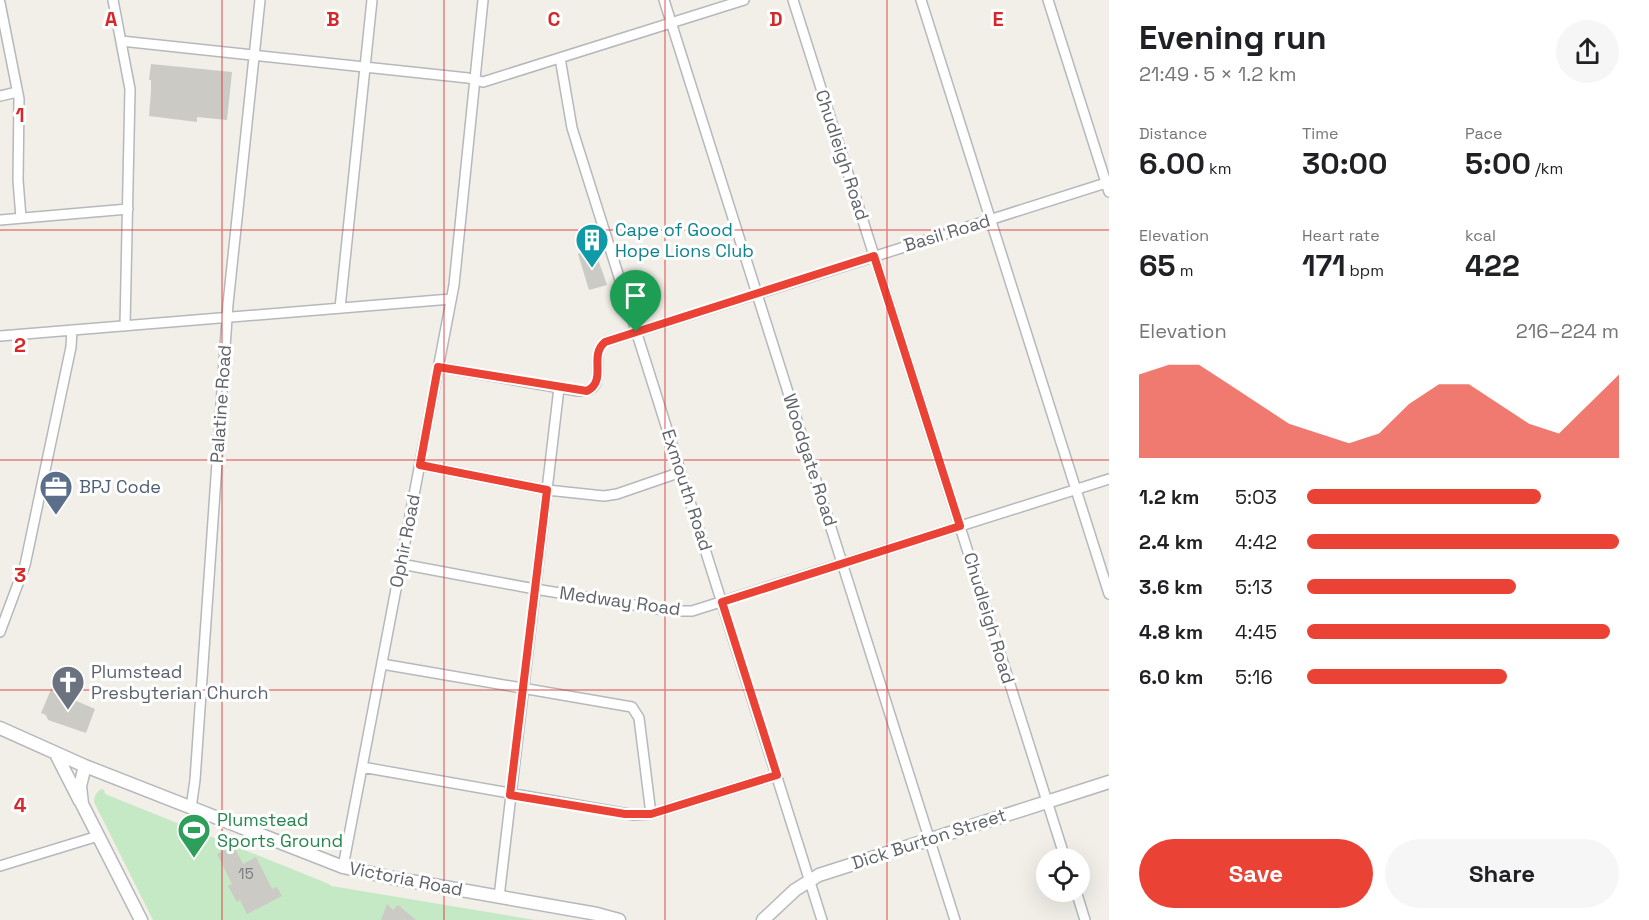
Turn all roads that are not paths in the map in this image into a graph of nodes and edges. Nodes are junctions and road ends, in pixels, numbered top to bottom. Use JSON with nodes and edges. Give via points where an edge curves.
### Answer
{"nodes":[{"id":1,"x":113,"y":0,"type":"edge"},
{"id":2,"x":261,"y":0,"type":"edge"},
{"id":3,"x":372,"y":0,"type":"edge"},
{"id":4,"x":483,"y":0,"type":"edge"},
{"id":5,"x":664,"y":0,"type":"edge"},
{"id":6,"x":744,"y":0,"type":"edge"},
{"id":7,"x":793,"y":0,"type":"edge"},
{"id":8,"x":921,"y":0,"type":"edge"},
{"id":9,"x":1048,"y":0,"type":"edge"},
{"id":10,"x":0,"y":3,"type":"edge"},
{"id":11,"x":671,"y":23,"type":"junction"},
{"id":12,"x":121,"y":41,"type":"junction"},
{"id":13,"x":255,"y":56,"type":"junction"},
{"id":14,"x":560,"y":58,"type":"junction"},
{"id":15,"x":365,"y":68,"type":"junction"},
{"id":16,"x":475,"y":80,"type":"junction"},
{"id":17,"x":17,"y":92,"type":"junction"},
{"id":18,"x":0,"y":96,"type":"edge"},
{"id":19,"x":1108,"y":186,"type":"edge"},
{"id":20,"x":128,"y":210,"type":"junction"},
{"id":21,"x":21,"y":218,"type":"junction"},
{"id":22,"x":991,"y":219,"type":"junction"},
{"id":23,"x":0,"y":220,"type":"edge"},
{"id":24,"x":874,"y":256,"type":"junction"},
{"id":25,"x":757,"y":293,"type":"junction"},
{"id":26,"x":451,"y":299,"type":"junction"},
{"id":27,"x":340,"y":308,"type":"junction"},
{"id":28,"x":227,"y":317,"type":"junction"},
{"id":29,"x":125,"y":326,"type":"junction"},
{"id":30,"x":72,"y":330,"type":"junction"},
{"id":31,"x":636,"y":332,"type":"junction"},
{"id":32,"x":0,"y":336,"type":"edge"},
{"id":33,"x":438,"y":367,"type":"junction"},
{"id":34,"x":560,"y":388,"type":"junction"},
{"id":35,"x":420,"y":465,"type":"junction"},
{"id":36,"x":681,"y":472,"type":"junction"},
{"id":37,"x":1109,"y":480,"type":"edge"},
{"id":38,"x":547,"y":490,"type":"junction"},
{"id":39,"x":1076,"y":490,"type":"junction"},
{"id":40,"x":960,"y":526,"type":"junction"},
{"id":41,"x":843,"y":563,"type":"junction"},
{"id":42,"x":401,"y":564,"type":"junction"},
{"id":43,"x":535,"y":589,"type":"junction"},
{"id":44,"x":1109,"y":594,"type":"edge"},
{"id":45,"x":722,"y":602,"type":"junction"},
{"id":46,"x":0,"y":632,"type":"edge"},
{"id":47,"x":382,"y":664,"type":"junction"},
{"id":48,"x":524,"y":688,"type":"junction"},
{"id":49,"x":0,"y":728,"type":"edge"},
{"id":50,"x":56,"y":754,"type":"junction"},
{"id":51,"x":85,"y":766,"type":"junction"},
{"id":52,"x":362,"y":767,"type":"junction"},
{"id":53,"x":777,"y":775,"type":"junction"},
{"id":54,"x":1109,"y":782,"type":"edge"},
{"id":55,"x":510,"y":795,"type":"junction"},
{"id":56,"x":1047,"y":801,"type":"junction"},
{"id":57,"x":82,"y":804,"type":"junction"},
{"id":58,"x":191,"y":808,"type":"junction"},
{"id":59,"x":651,"y":814,"type":"junction"},
{"id":60,"x":98,"y":836,"type":"junction"},
{"id":61,"x":929,"y":840,"type":"junction"},
{"id":62,"x":1062,"y":848,"type":"edge"},
{"id":63,"x":0,"y":866,"type":"edge"},
{"id":64,"x":343,"y":867,"type":"junction"},
{"id":65,"x":809,"y":880,"type":"junction"},
{"id":66,"x":499,"y":897,"type":"junction"},
{"id":67,"x":1079,"y":902,"type":"edge"},
{"id":68,"x":141,"y":920,"type":"edge"},
{"id":69,"x":619,"y":920,"type":"edge"},
{"id":70,"x":763,"y":920,"type":"edge"},
{"id":71,"x":822,"y":920,"type":"edge"},
{"id":72,"x":955,"y":920,"type":"edge"},
{"id":73,"x":1085,"y":920,"type":"edge"}],
"edges":[{"from":1,"to":12,"type":"street"},
{"from":2,"to":13,"type":"street","name":"Palatine Road"},
{"from":3,"to":15,"type":"street"},
{"from":4,"to":16,"type":"street","name":"Ophir Road"},
{"from":5,"to":11,"type":"street","name":"Woodgate Road"},
{"from":6,"to":11,"type":"street"},
{"from":7,"to":24,"type":"street","name":"Chudleigh Road"},
{"from":8,"to":22,"type":"street"},
{"from":9,"to":19,"type":"street"},
{"from":10,"to":17,"type":"street"},
{"from":11,"to":14,"type":"street"},
{"from":11,"to":25,"type":"street","name":"Woodgate Road"},
{"from":12,"to":13,"type":"street"},
{"from":12,"to":20,"type":"street","via":[[130,89]]},
{"from":13,"to":15,"type":"street"},
{"from":13,"to":28,"type":"street","name":"Palatine Road"},
{"from":14,"to":16,"type":"street","via":[[483,82]]},
{"from":14,"to":31,"type":"street","name":"Exmouth Road","via":[[572,128]]},
{"from":15,"to":16,"type":"street"},
{"from":15,"to":27,"type":"street"},
{"from":16,"to":26,"type":"street","name":"Ophir Road"},
{"from":17,"to":18,"type":"street"},
{"from":17,"to":21,"type":"street"},
{"from":19,"to":22,"type":"street","name":"Basil Road"},
{"from":20,"to":21,"type":"street"},
{"from":20,"to":29,"type":"street"},
{"from":21,"to":23,"type":"street"},
{"from":22,"to":24,"type":"street","name":"Basil Road"},
{"from":22,"to":39,"type":"street"},
{"from":24,"to":25,"type":"street","name":"Basil Road"},
{"from":24,"to":40,"type":"street","name":"Chudleigh Road"},
{"from":25,"to":31,"type":"street","name":"Basil Road"},
{"from":25,"to":41,"type":"street","name":"Woodgate Road"},
{"from":26,"to":27,"type":"street"},
{"from":26,"to":33,"type":"street","name":"Ophir Road"},
{"from":27,"to":28,"type":"street"},
{"from":28,"to":29,"type":"street"},
{"from":28,"to":58,"type":"street","name":"Palatine Road"},
{"from":29,"to":30,"type":"street"},
{"from":30,"to":32,"type":"street"},
{"from":30,"to":46,"type":"street","via":[[25,565]]},
{"from":31,"to":34,"type":"street","name":"Basil Road","via":[[599,347],[598,379],[591,389]]},
{"from":31,"to":36,"type":"street","name":"Exmouth Road"},
{"from":33,"to":34,"type":"street","name":"Basil Road"},
{"from":33,"to":35,"type":"street","name":"Ophir Road"},
{"from":34,"to":38,"type":"street"},
{"from":35,"to":38,"type":"street"},
{"from":35,"to":42,"type":"street","name":"Ophir Road"},
{"from":36,"to":38,"type":"street","via":[[611,495]]},
{"from":36,"to":45,"type":"street","name":"Exmouth Road"},
{"from":37,"to":39,"type":"street","name":"Medway Road"},
{"from":38,"to":43,"type":"street"},
{"from":39,"to":40,"type":"street","name":"Medway Road"},
{"from":39,"to":44,"type":"street"},
{"from":40,"to":41,"type":"street","name":"Medway Road"},
{"from":40,"to":56,"type":"street","name":"Chudleigh Road"},
{"from":41,"to":45,"type":"street","name":"Medway Road"},
{"from":41,"to":61,"type":"street","name":"Woodgate Road"},
{"from":42,"to":43,"type":"street","name":"Medway Road"},
{"from":42,"to":47,"type":"street","name":"Ophir Road"},
{"from":43,"to":45,"type":"street","name":"Medway Road","via":[[679,611]]},
{"from":43,"to":48,"type":"street"},
{"from":45,"to":53,"type":"street","name":"Exmouth Road"},
{"from":47,"to":48,"type":"street"},
{"from":47,"to":52,"type":"street","name":"Ophir Road"},
{"from":48,"to":55,"type":"street"},
{"from":48,"to":59,"type":"street","via":[[634,709],[639,718]]},
{"from":49,"to":50,"type":"street","name":"Victoria Road"},
{"from":50,"to":51,"type":"street","name":"Victoria Road"},
{"from":50,"to":57,"type":"street"},
{"from":51,"to":57,"type":"street","via":[[80,786]]},
{"from":51,"to":58,"type":"street","name":"Victoria Road"},
{"from":52,"to":55,"type":"street"},
{"from":52,"to":64,"type":"street","name":"Ophir Road"},
{"from":53,"to":59,"type":"street"},
{"from":53,"to":65,"type":"street","name":"Exmouth Road"},
{"from":54,"to":56,"type":"street","name":"Dick Burton Street"},
{"from":55,"to":59,"type":"street","via":[[625,814]]},
{"from":55,"to":66,"type":"street"},
{"from":56,"to":61,"type":"street","name":"Dick Burton Street"},
{"from":56,"to":62,"type":"street","name":"Chudleigh Road"},
{"from":57,"to":60,"type":"street"},
{"from":58,"to":64,"type":"street","name":"Victoria Road"},
{"from":60,"to":63,"type":"street"},
{"from":60,"to":68,"type":"street"},
{"from":61,"to":65,"type":"street","name":"Dick Burton Street"},
{"from":61,"to":72,"type":"street","name":"Woodgate Road"},
{"from":64,"to":66,"type":"street","name":"Victoria Road"},
{"from":65,"to":70,"type":"street","name":"Dick Burton Street"},
{"from":65,"to":71,"type":"street","name":"Exmouth Road"},
{"from":66,"to":69,"type":"street","name":"Victoria Road"},
{"from":67,"to":73,"type":"street"}]}
